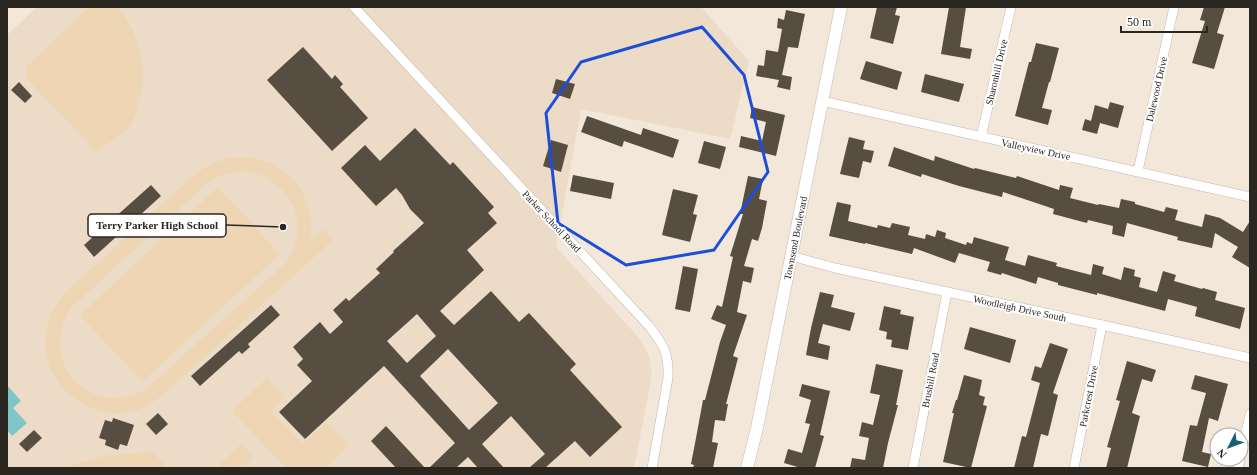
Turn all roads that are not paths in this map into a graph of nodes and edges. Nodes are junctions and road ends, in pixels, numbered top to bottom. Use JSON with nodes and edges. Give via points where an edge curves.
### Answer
{"nodes":[{"id":1,"x":354,"y":7,"type":"edge"},
{"id":2,"x":841,"y":7,"type":"edge"},
{"id":3,"x":1011,"y":7,"type":"edge"},
{"id":4,"x":1174,"y":7,"type":"edge"},
{"id":5,"x":822,"y":101,"type":"junction"},
{"id":6,"x":981,"y":137,"type":"junction"},
{"id":7,"x":1138,"y":171,"type":"junction"},
{"id":8,"x":1250,"y":197,"type":"edge"},
{"id":9,"x":791,"y":256,"type":"junction"},
{"id":10,"x":947,"y":292,"type":"junction"},
{"id":11,"x":1102,"y":325,"type":"junction"},
{"id":12,"x":1250,"y":358,"type":"edge"},
{"id":13,"x":1250,"y":414,"type":"edge"},
{"id":14,"x":1247,"y":427,"type":"edge"},
{"id":15,"x":652,"y":468,"type":"edge"},
{"id":16,"x":747,"y":468,"type":"edge"},
{"id":17,"x":913,"y":468,"type":"edge"},
{"id":18,"x":1074,"y":468,"type":"edge"}],
"edges":[{"from":1,"to":15,"type":"street","name":"Parker School Road","via":[[659,339],[669,364]]},
{"from":2,"to":5,"type":"street","name":"Townsend Boulevard"},
{"from":3,"to":6,"type":"street","name":"Sharonhill Drive"},
{"from":4,"to":7,"type":"street","name":"Dalewood Drive"},
{"from":5,"to":6,"type":"street","name":"Valleyview Drive"},
{"from":5,"to":9,"type":"street","name":"Townsend Boulevard"},
{"from":6,"to":7,"type":"street","name":"Valleyview Drive"},
{"from":7,"to":8,"type":"street","name":"Valleyview Drive"},
{"from":9,"to":10,"type":"street","name":"Woodleigh Drive South"},
{"from":9,"to":16,"type":"street","name":"Townsend Boulevard"},
{"from":10,"to":11,"type":"street","name":"Woodleigh Drive South"},
{"from":10,"to":17,"type":"street","name":"Brushill Road"},
{"from":11,"to":12,"type":"street","name":"Woodleigh Drive South"},
{"from":11,"to":18,"type":"street","name":"Parkcrest Drive"},
{"from":13,"to":14,"type":"street"}]}
